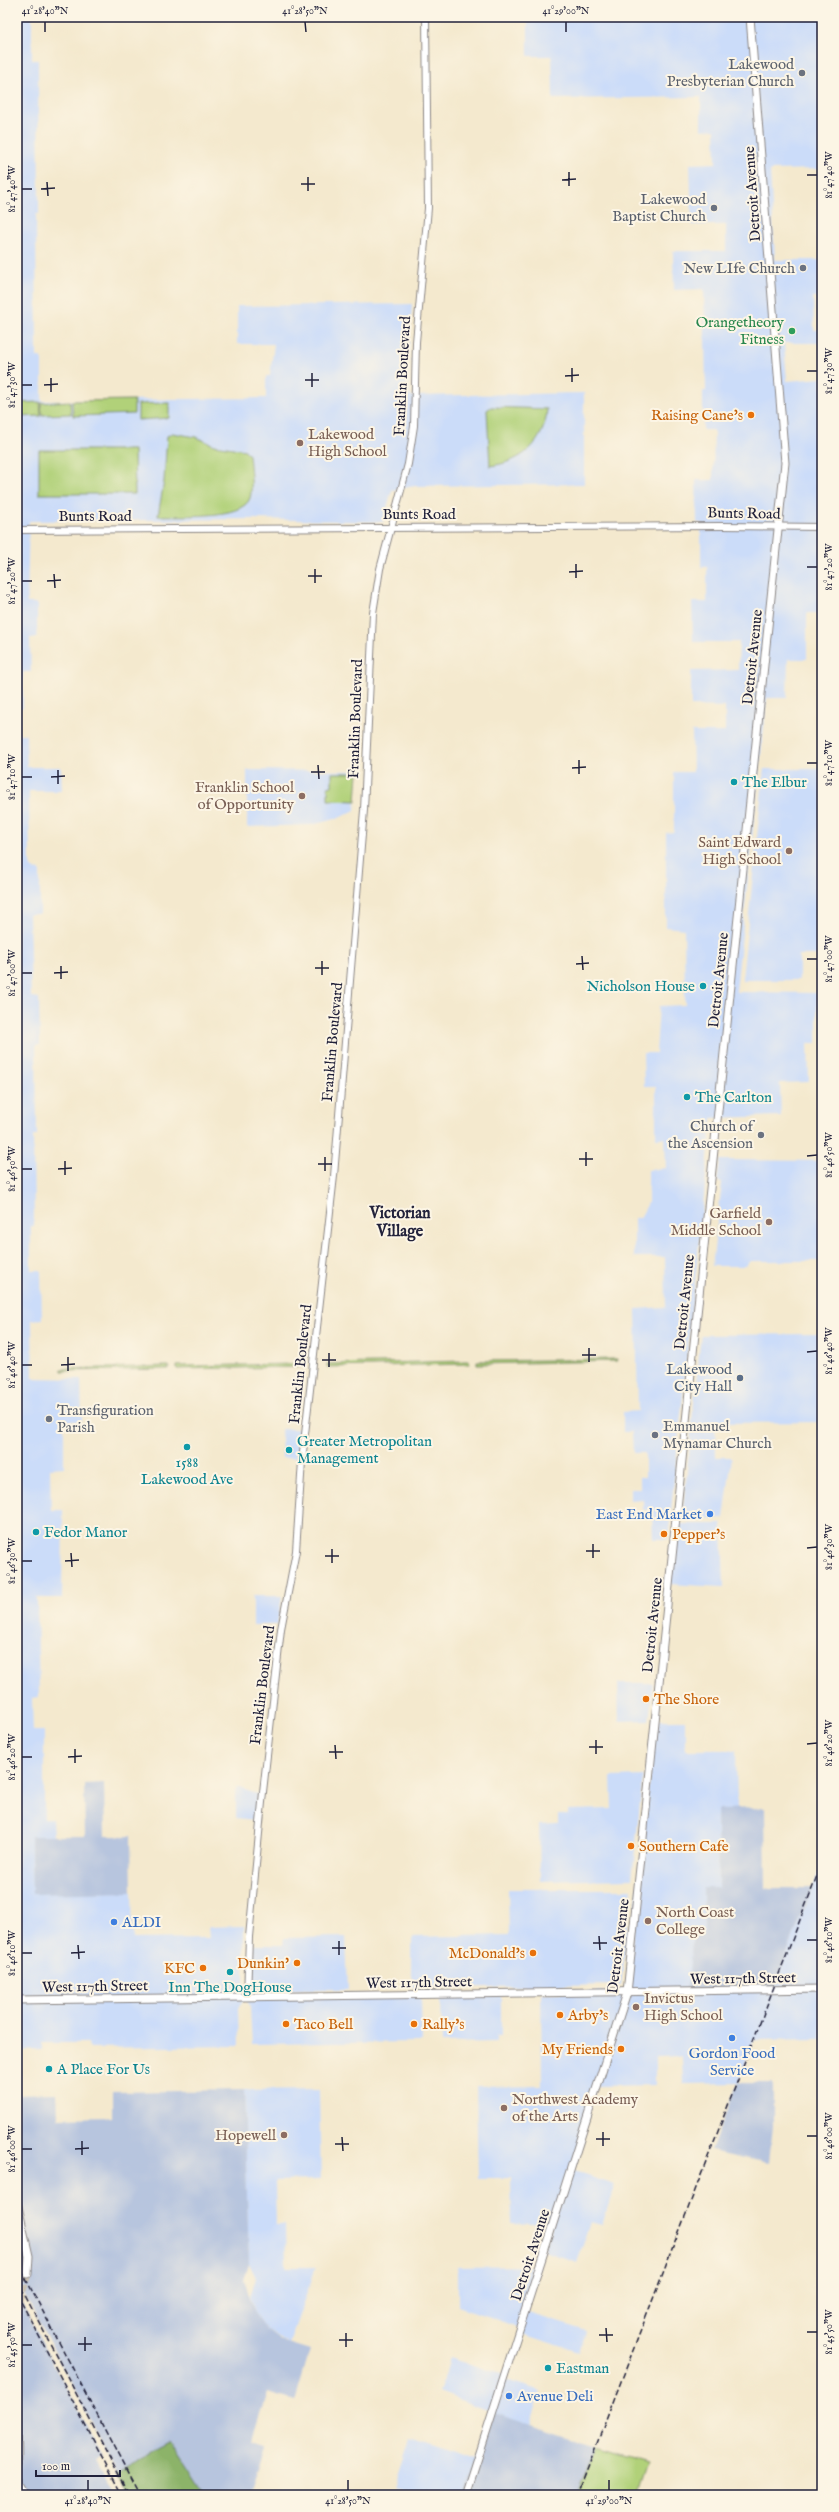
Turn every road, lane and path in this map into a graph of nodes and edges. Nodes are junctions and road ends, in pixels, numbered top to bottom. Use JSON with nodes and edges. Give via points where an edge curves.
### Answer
{"nodes":[{"id":1,"x":426,"y":17,"type":"edge"},
{"id":2,"x":750,"y":17,"type":"edge"},
{"id":3,"x":778,"y":526,"type":"junction"},
{"id":4,"x":391,"y":527,"type":"junction"},
{"id":5,"x":822,"y":527,"type":"edge"},
{"id":6,"x":17,"y":530,"type":"edge"},
{"id":7,"x":822,"y":1989,"type":"edge"},
{"id":8,"x":627,"y":1993,"type":"junction"},
{"id":9,"x":247,"y":1997,"type":"junction"},
{"id":10,"x":17,"y":2000,"type":"edge"},
{"id":11,"x":17,"y":2202,"type":"edge"},
{"id":12,"x":28,"y":2274,"type":"tunnel mouth"},
{"id":13,"x":17,"y":2400,"type":"edge"},
{"id":14,"x":17,"y":2483,"type":"edge"},
{"id":15,"x":18,"y":2495,"type":"edge"},
{"id":16,"x":25,"y":2495,"type":"edge"},
{"id":17,"x":466,"y":2495,"type":"edge"}],
"edges":[{"from":1,"to":4,"type":"street","name":"Franklin Boulevard","via":[[428,208],[416,342],[416,412],[408,464]]},
{"from":2,"to":3,"type":"main road","name":"Detroit Avenue","via":[[784,456]]},
{"from":3,"to":4,"type":"street","name":"Bunts Road"},
{"from":3,"to":5,"type":"street","name":"Bunts Road"},
{"from":3,"to":8,"type":"main road","name":"Detroit Avenue"},
{"from":4,"to":6,"type":"street","name":"Bunts Road"},
{"from":4,"to":9,"type":"street","name":"Franklin Boulevard","via":[[373,613],[364,810],[334,1176],[302,1461],[296,1551],[282,1629],[263,1792],[248,1943]]},
{"from":7,"to":8,"type":"main road","name":"West 117th Street"},
{"from":8,"to":9,"type":"main road","name":"West 117th Street"},
{"from":8,"to":17,"type":"main road","name":"Detroit Avenue"},
{"from":9,"to":10,"type":"main road","name":"West 117th Street"},
{"from":11,"to":12,"type":"main road","via":[[29,2256]]},
{"from":13,"to":14,"type":"main road"},
{"from":14,"to":15,"type":"street"},
{"from":14,"to":16,"type":"main road"}]}
